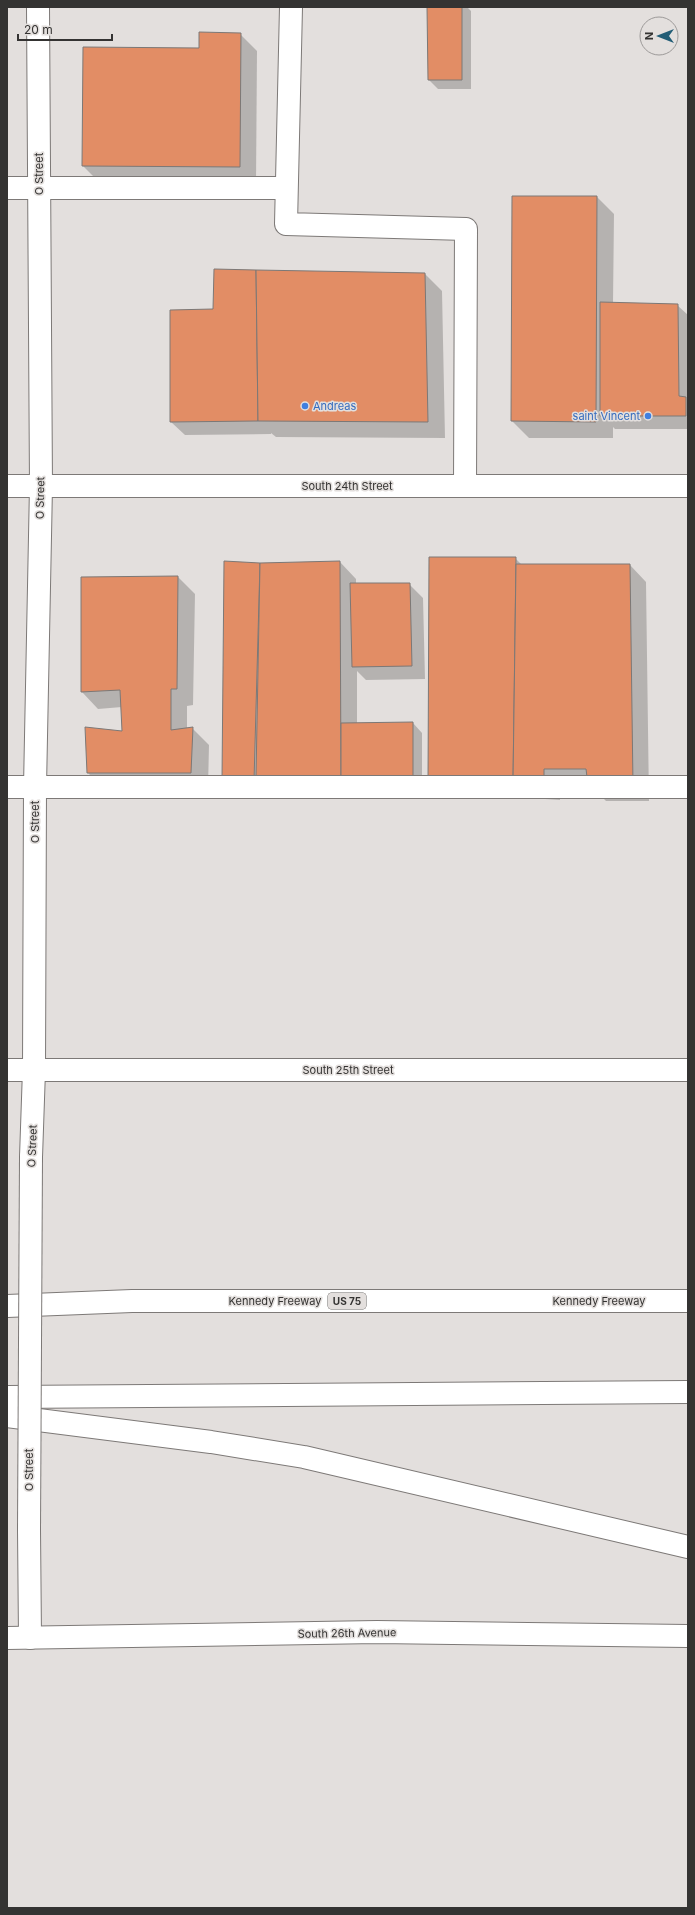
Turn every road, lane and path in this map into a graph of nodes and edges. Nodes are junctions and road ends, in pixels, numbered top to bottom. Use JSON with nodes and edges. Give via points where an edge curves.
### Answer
{"nodes":[{"id":1,"x":38,"y":7,"type":"edge"},
{"id":2,"x":291,"y":7,"type":"edge"},
{"id":3,"x":7,"y":188,"type":"edge"},
{"id":4,"x":39,"y":188,"type":"junction"},
{"id":5,"x":286,"y":188,"type":"junction"},
{"id":6,"x":7,"y":486,"type":"edge"},
{"id":7,"x":41,"y":486,"type":"junction"},
{"id":8,"x":465,"y":486,"type":"junction"},
{"id":9,"x":688,"y":486,"type":"edge"},
{"id":10,"x":7,"y":787,"type":"edge"},
{"id":11,"x":35,"y":787,"type":"junction"},
{"id":12,"x":688,"y":787,"type":"edge"},
{"id":13,"x":7,"y":1070,"type":"edge"},
{"id":14,"x":34,"y":1070,"type":"junction"},
{"id":15,"x":688,"y":1070,"type":"edge"},
{"id":16,"x":688,"y":1301,"type":"edge"},
{"id":17,"x":7,"y":1306,"type":"edge"},
{"id":18,"x":688,"y":1392,"type":"edge"},
{"id":19,"x":7,"y":1397,"type":"edge"},
{"id":20,"x":7,"y":1416,"type":"edge"},
{"id":21,"x":688,"y":1546,"type":"edge"},
{"id":22,"x":688,"y":1636,"type":"edge"},
{"id":23,"x":7,"y":1638,"type":"edge"},
{"id":24,"x":30,"y":1638,"type":"junction"}],
"edges":[{"from":1,"to":4,"type":"main road","name":"O Street"},
{"from":2,"to":5,"type":"main road"},
{"from":3,"to":4,"type":"main road"},
{"from":4,"to":5,"type":"main road"},
{"from":4,"to":7,"type":"main road","name":"O Street"},
{"from":5,"to":8,"type":"main road","via":[[286,224],[466,229]]},
{"from":6,"to":7,"type":"main road","name":"South 24th Street"},
{"from":7,"to":8,"type":"main road","name":"South 24th Street"},
{"from":7,"to":11,"type":"main road","name":"O Street"},
{"from":8,"to":9,"type":"main road","name":"South 24th Street"},
{"from":10,"to":11,"type":"main road"},
{"from":11,"to":12,"type":"main road"},
{"from":11,"to":14,"type":"main road","name":"O Street"},
{"from":13,"to":14,"type":"main road","name":"South 25th Street"},
{"from":14,"to":15,"type":"main road","name":"South 25th Street"},
{"from":14,"to":24,"type":"main road","name":"O Street","bridge":true,"via":[[31,1157]]},
{"from":16,"to":17,"type":"main road","name":"Kennedy Freeway","number":"US 75","via":[[132,1302]]},
{"from":18,"to":19,"type":"main road"},
{"from":20,"to":21,"type":"main road","via":[[304,1457]]},
{"from":22,"to":24,"type":"main road","name":"South 26th Avenue","via":[[378,1632]]},
{"from":23,"to":24,"type":"main road","name":"South 26th Avenue"}]}
